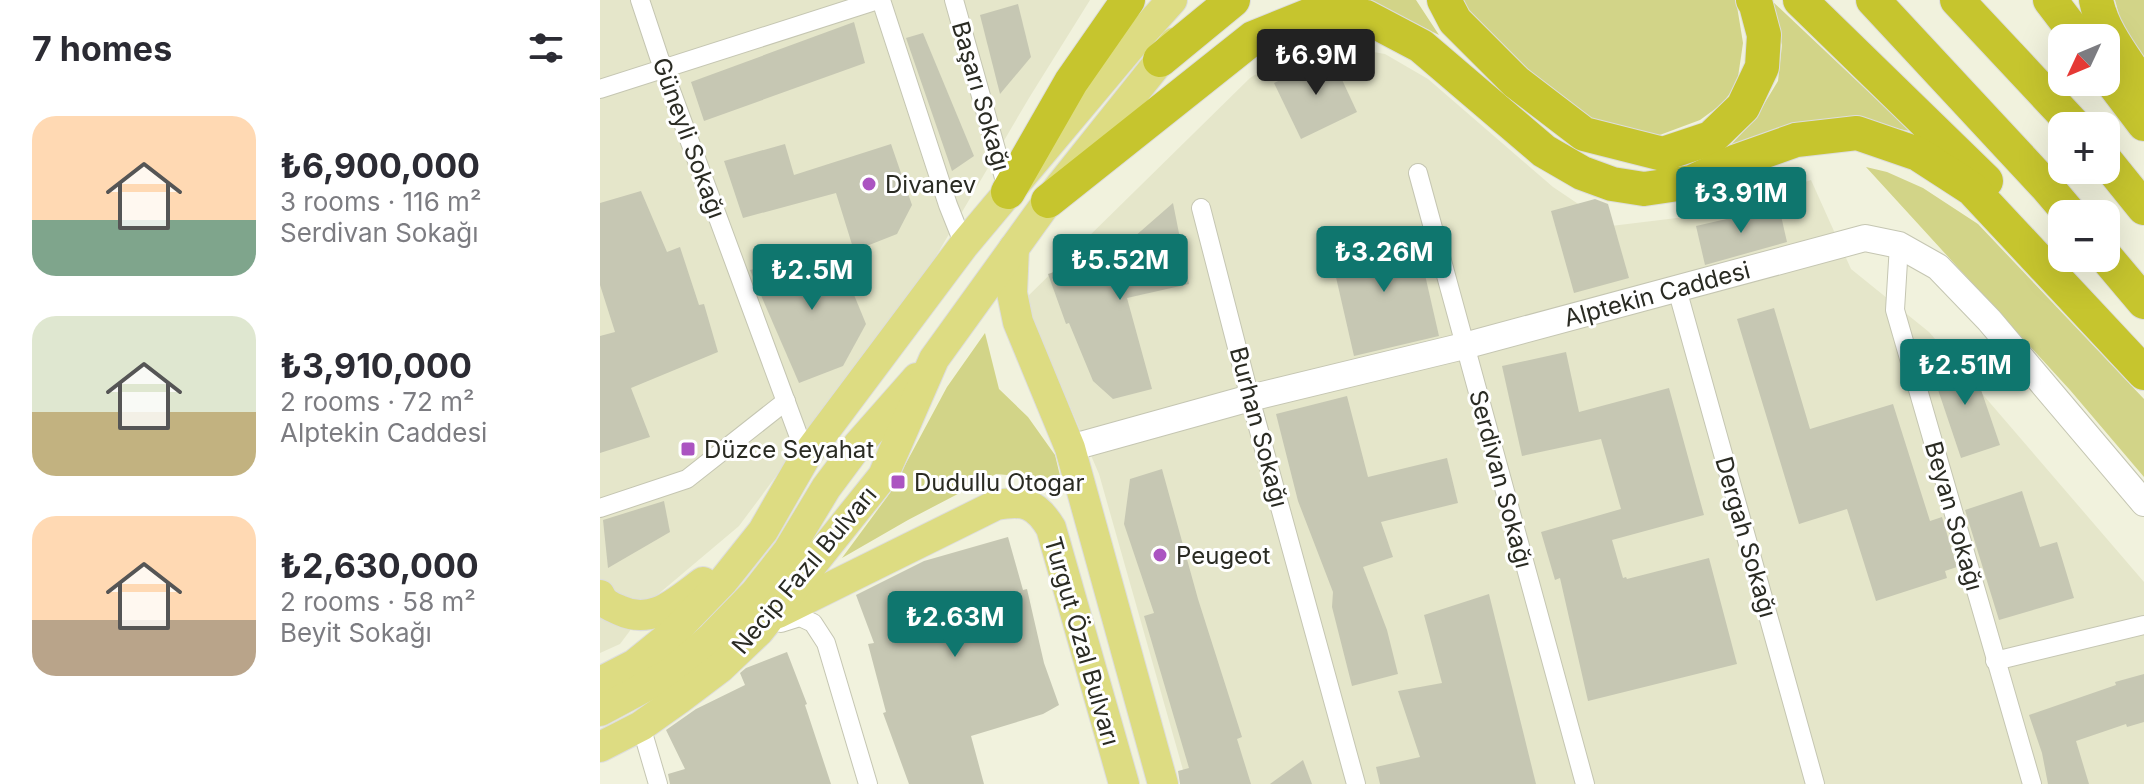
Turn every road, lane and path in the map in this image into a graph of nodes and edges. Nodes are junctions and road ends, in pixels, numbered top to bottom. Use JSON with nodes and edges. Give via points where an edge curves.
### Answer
{"nodes":[{"id":1,"x":640,"y":0,"type":"edge"},
{"id":2,"x":880,"y":0,"type":"edge"},
{"id":3,"x":954,"y":0,"type":"edge"},
{"id":4,"x":1122,"y":0,"type":"edge"},
{"id":5,"x":1128,"y":0,"type":"edge"},
{"id":6,"x":1172,"y":0,"type":"edge"},
{"id":7,"x":1212,"y":0,"type":"edge"},
{"id":8,"x":1233,"y":0,"type":"edge"},
{"id":9,"x":1444,"y":0,"type":"edge"},
{"id":10,"x":1753,"y":0,"type":"edge"},
{"id":11,"x":1800,"y":0,"type":"edge"},
{"id":12,"x":1873,"y":0,"type":"edge"},
{"id":13,"x":1957,"y":0,"type":"edge"},
{"id":14,"x":2050,"y":0,"type":"edge"},
{"id":15,"x":2096,"y":0,"type":"edge"},
{"id":16,"x":2068,"y":24,"type":"edge"},
{"id":17,"x":1160,"y":60,"type":"junction"},
{"id":18,"x":663,"y":69,"type":"junction"},
{"id":19,"x":1071,"y":82,"type":"junction"},
{"id":20,"x":2144,"y":88,"type":"edge"},
{"id":21,"x":600,"y":89,"type":"edge"},
{"id":22,"x":2120,"y":92,"type":"edge"},
{"id":23,"x":2062,"y":112,"type":"edge"},
{"id":24,"x":2144,"y":124,"type":"edge"},
{"id":25,"x":1418,"y":173,"type":"dead end"},
{"id":26,"x":2120,"y":178,"type":"edge"},
{"id":27,"x":1008,"y":192,"type":"junction"},
{"id":28,"x":2058,"y":200,"type":"edge"},
{"id":29,"x":1048,"y":201,"type":"junction"},
{"id":30,"x":1201,"y":208,"type":"dead end"},
{"id":31,"x":2144,"y":208,"type":"edge"},
{"id":32,"x":964,"y":245,"type":"junction"},
{"id":33,"x":1899,"y":245,"type":"junction"},
{"id":34,"x":1014,"y":248,"type":"junction"},
{"id":35,"x":2119,"y":272,"type":"edge"},
{"id":36,"x":1677,"y":289,"type":"junction"},
{"id":37,"x":2144,"y":302,"type":"edge"},
{"id":38,"x":1464,"y":346,"type":"junction"},
{"id":39,"x":2144,"y":350,"type":"edge"},
{"id":40,"x":934,"y":359,"type":"junction"},
{"id":41,"x":2144,"y":373,"type":"edge"},
{"id":42,"x":1250,"y":398,"type":"junction"},
{"id":43,"x":786,"y":401,"type":"junction"},
{"id":44,"x":1070,"y":448,"type":"junction"},
{"id":45,"x":806,"y":456,"type":"junction"},
{"id":46,"x":2144,"y":503,"type":"edge"},
{"id":47,"x":600,"y":508,"type":"edge"},
{"id":48,"x":763,"y":531,"type":"junction"},
{"id":49,"x":600,"y":595,"type":"edge"},
{"id":50,"x":764,"y":624,"type":"junction"},
{"id":51,"x":2144,"y":625,"type":"edge"},
{"id":52,"x":1995,"y":661,"type":"junction"},
{"id":53,"x":600,"y":682,"type":"edge"},
{"id":54,"x":600,"y":711,"type":"edge"},
{"id":55,"x":641,"y":726,"type":"junction"},
{"id":56,"x":600,"y":747,"type":"edge"},
{"id":57,"x":658,"y":784,"type":"edge"},
{"id":58,"x":868,"y":784,"type":"edge"},
{"id":59,"x":1124,"y":784,"type":"edge"},
{"id":60,"x":1163,"y":784,"type":"edge"},
{"id":61,"x":1356,"y":784,"type":"edge"},
{"id":62,"x":1585,"y":784,"type":"edge"},
{"id":63,"x":1815,"y":784,"type":"edge"},
{"id":64,"x":2032,"y":784,"type":"edge"}],
"edges":[{"from":1,"to":18,"type":"street","name":"Güneyli Sokağı"},
{"from":2,"to":18,"type":"street"},
{"from":2,"to":32,"type":"street"},
{"from":3,"to":27,"type":"street","name":"Başarı Sokağı"},
{"from":4,"to":19,"type":"highway"},
{"from":5,"to":19,"type":"highway"},
{"from":6,"to":27,"type":"main road"},
{"from":7,"to":17,"type":"main road","name":"Necip Fazıl Bulvarı"},
{"from":8,"to":17,"type":"highway"},
{"from":9,"to":10,"type":"highway","via":[[1455,21],[1516,82],[1584,134],[1663,154],[1711,138],[1743,107],[1762,67],[1764,35]]},
{"from":11,"to":39,"type":"highway","via":[[1976,170]]},
{"from":12,"to":28,"type":"highway"},
{"from":13,"to":23,"type":"highway"},
{"from":14,"to":16,"type":"highway"},
{"from":15,"to":20,"type":"highway"},
{"from":17,"to":29,"type":"main road","name":"Necip Fazıl Bulvarı"},
{"from":18,"to":21,"type":"street"},
{"from":18,"to":43,"type":"street","name":"Güneyli Sokağı"},
{"from":19,"to":27,"type":"highway"},
{"from":22,"to":24,"type":"highway"},
{"from":25,"to":38,"type":"street","name":"Serdivan Sokağı"},
{"from":26,"to":31,"type":"highway"},
{"from":27,"to":32,"type":"main road"},
{"from":29,"to":34,"type":"main road","name":"Necip Fazıl Bulvarı"},
{"from":29,"to":41,"type":"highway","via":[[1253,38],[1315,13],[1366,17],[1421,46],[1544,151],[1612,184],[1644,189],[1692,182],[1796,140],[1857,133],[1918,154],[1972,189]]},
{"from":30,"to":42,"type":"street","name":"Burhan Sokağı"},
{"from":32,"to":45,"type":"main road"},
{"from":33,"to":36,"type":"main road","name":"Alptekin Caddesi","via":[[1865,238]]},
{"from":33,"to":46,"type":"main road","name":"Alptekin Caddesi","via":[[1938,267],[1979,309]]},
{"from":33,"to":52,"type":"street","name":"Beyan Sokağı","via":[[1895,310]]},
{"from":34,"to":40,"type":"main road","name":"Necip Fazıl Bulvarı"},
{"from":34,"to":44,"type":"main road","name":"Turgut Özal Bulvarı","via":[[1012,293],[1018,322]]},
{"from":35,"to":37,"type":"highway"},
{"from":36,"to":38,"type":"main road","name":"Alptekin Caddesi"},
{"from":36,"to":63,"type":"street","name":"Dergah Sokağı"},
{"from":38,"to":42,"type":"main road","name":"Alptekin Caddesi"},
{"from":38,"to":62,"type":"street","name":"Serdivan Sokağı"},
{"from":40,"to":50,"type":"main road","name":"Necip Fazıl Bulvarı","via":[[883,476]]},
{"from":40,"to":54,"type":"main road","via":[[858,445],[755,593],[669,674]]},
{"from":42,"to":44,"type":"main road","name":"Alptekin Caddesi"},
{"from":42,"to":61,"type":"street","name":"Burhan Sokağı"},
{"from":43,"to":45,"type":"street","name":"Güneyli Sokağı"},
{"from":43,"to":47,"type":"street","via":[[687,479]]},
{"from":44,"to":60,"type":"main road","name":"Turgut Özal Bulvarı"},
{"from":45,"to":48,"type":"main road"},
{"from":48,"to":49,"type":"main road","via":[[660,613],[632,616],[604,603]]},
{"from":48,"to":53,"type":"main road","via":[[672,634],[635,664]]},
{"from":50,"to":55,"type":"main road","name":"Necip Fazıl Bulvarı","via":[[720,668]]},
{"from":50,"to":58,"type":"street","via":[[800,617],[813,623],[826,643]]},
{"from":50,"to":59,"type":"main road","name":"Turgut Özal Bulvarı","via":[[996,505],[1034,507],[1051,528]]},
{"from":51,"to":52,"type":"street"},
{"from":52,"to":64,"type":"street","name":"Beyan Sokağı"},
{"from":55,"to":56,"type":"main road","name":"Necip Fazıl Bulvarı"},
{"from":55,"to":57,"type":"street"}]}
